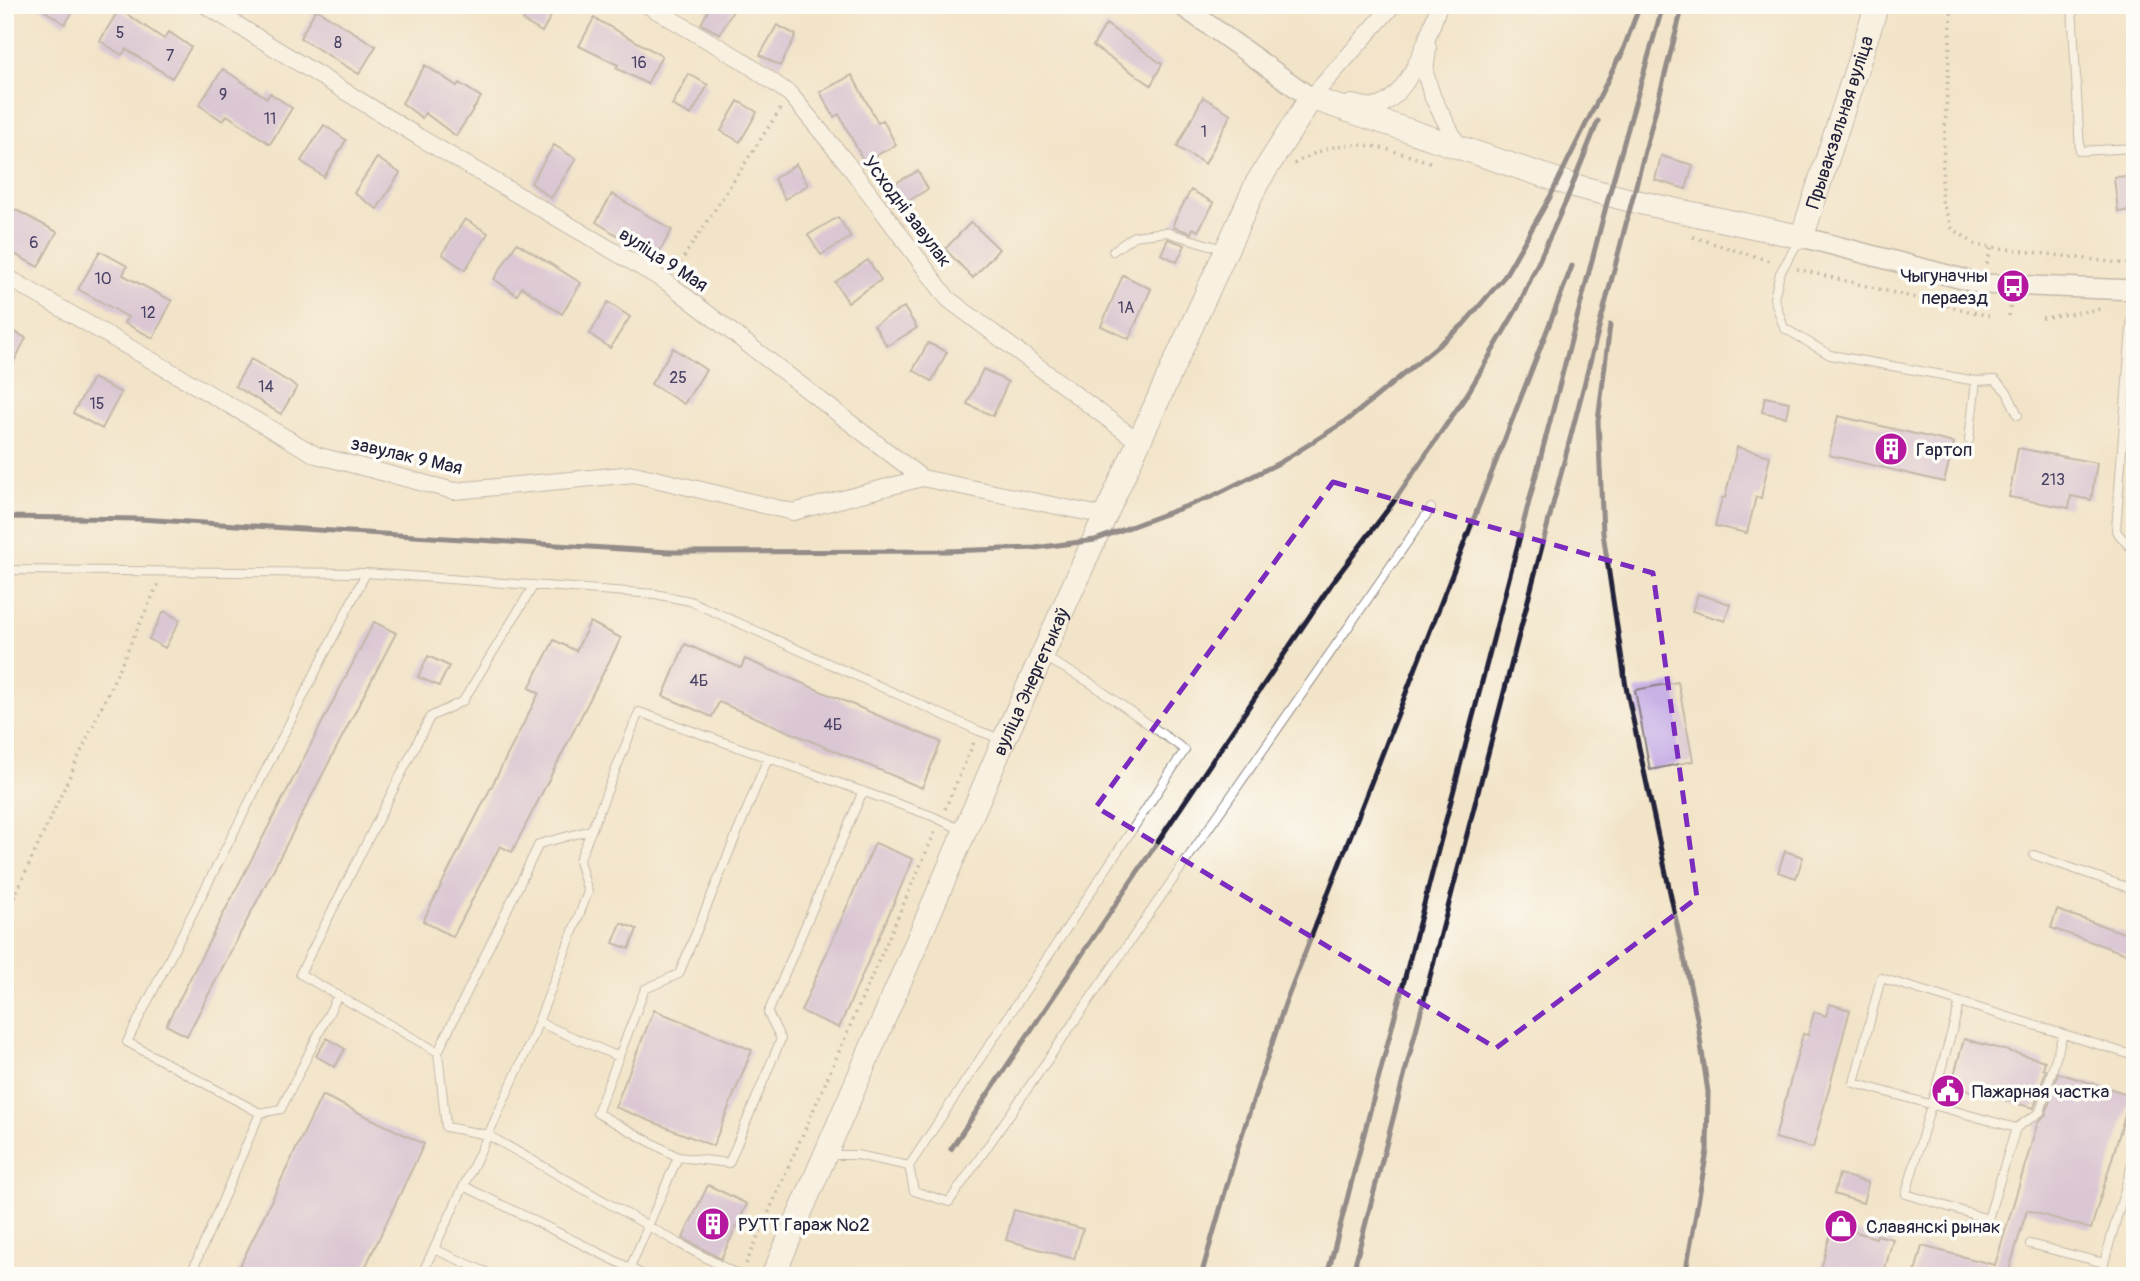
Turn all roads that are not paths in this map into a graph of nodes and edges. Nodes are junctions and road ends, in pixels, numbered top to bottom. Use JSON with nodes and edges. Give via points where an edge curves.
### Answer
{"nodes":[{"id":1,"x":205,"y":5,"type":"edge"},
{"id":2,"x":647,"y":5,"type":"edge"},
{"id":3,"x":1181,"y":5,"type":"edge"},
{"id":4,"x":1393,"y":5,"type":"edge"},
{"id":5,"x":1439,"y":5,"type":"edge"},
{"id":6,"x":1877,"y":5,"type":"edge"},
{"id":7,"x":2072,"y":5,"type":"edge"},
{"id":8,"x":1429,"y":35,"type":"junction"},
{"id":9,"x":1311,"y":98,"type":"junction"},
{"id":10,"x":2135,"y":148,"type":"edge"},
{"id":11,"x":1460,"y":149,"type":"junction"},
{"id":12,"x":1802,"y":237,"type":"junction"},
{"id":13,"x":1226,"y":250,"type":"junction"},
{"id":14,"x":1114,"y":251,"type":"dead end"},
{"id":15,"x":5,"y":276,"type":"edge"},
{"id":16,"x":2134,"y":296,"type":"edge"},
{"id":17,"x":2132,"y":353,"type":"edge"},
{"id":18,"x":1976,"y":381,"type":"junction"},
{"id":19,"x":2018,"y":415,"type":"dead end"},
{"id":20,"x":1969,"y":440,"type":"dead end"},
{"id":21,"x":1139,"y":442,"type":"junction"},
{"id":22,"x":922,"y":478,"type":"junction"},
{"id":23,"x":1431,"y":509,"type":"dead end"},
{"id":24,"x":1105,"y":516,"type":"junction"},
{"id":25,"x":2135,"y":546,"type":"edge"},
{"id":26,"x":5,"y":570,"type":"edge"},
{"id":27,"x":366,"y":573,"type":"junction"},
{"id":28,"x":534,"y":585,"type":"junction"},
{"id":29,"x":1041,"y":656,"type":"junction"},
{"id":30,"x":1004,"y":740,"type":"junction"},
{"id":31,"x":768,"y":758,"type":"junction"},
{"id":32,"x":863,"y":791,"type":"junction"},
{"id":33,"x":591,"y":830,"type":"junction"},
{"id":34,"x":965,"y":831,"type":"junction"},
{"id":35,"x":2034,"y":855,"type":"dead end"},
{"id":36,"x":2135,"y":890,"type":"edge"},
{"id":37,"x":338,"y":995,"type":"junction"},
{"id":38,"x":1960,"y":1002,"type":"junction"},
{"id":39,"x":538,"y":1022,"type":"junction"},
{"id":40,"x":2063,"y":1034,"type":"junction"},
{"id":41,"x":438,"y":1052,"type":"junction"},
{"id":42,"x":2135,"y":1056,"type":"edge"},
{"id":43,"x":618,"y":1057,"type":"junction"},
{"id":44,"x":1933,"y":1105,"type":"junction"},
{"id":45,"x":260,"y":1113,"type":"junction"},
{"id":46,"x":2016,"y":1128,"type":"junction"},
{"id":47,"x":488,"y":1135,"type":"junction"},
{"id":48,"x":2135,"y":1153,"type":"edge"},
{"id":49,"x":825,"y":1155,"type":"junction"},
{"id":50,"x":678,"y":1157,"type":"junction"},
{"id":51,"x":909,"y":1166,"type":"junction"},
{"id":52,"x":2132,"y":1171,"type":"edge"},
{"id":53,"x":464,"y":1186,"type":"junction"},
{"id":54,"x":648,"y":1226,"type":"junction"},
{"id":55,"x":2030,"y":1244,"type":"dead end"},
{"id":56,"x":434,"y":1249,"type":"junction"},
{"id":57,"x":630,"y":1268,"type":"junction"},
{"id":58,"x":190,"y":1276,"type":"edge"},
{"id":59,"x":421,"y":1276,"type":"edge"},
{"id":60,"x":495,"y":1276,"type":"edge"},
{"id":61,"x":646,"y":1276,"type":"edge"},
{"id":62,"x":740,"y":1276,"type":"edge"},
{"id":63,"x":774,"y":1276,"type":"edge"}],
"edges":[{"from":1,"to":22,"type":"street","name":"вуліца 9 Мая","via":[[667,283]]},
{"from":2,"to":21,"type":"street","name":"Усходні завулак","via":[[790,94],[948,299]]},
{"from":3,"to":9,"type":"street"},
{"from":4,"to":9,"type":"street"},
{"from":5,"to":8,"type":"street"},
{"from":6,"to":12,"type":"main road","name":"Прывакзальная вуліца"},
{"from":7,"to":10,"type":"lane","via":[[2080,151]]},
{"from":8,"to":9,"type":"street","via":[[1393,97],[1377,106]]},
{"from":8,"to":11,"type":"street","via":[[1426,73],[1433,98]]},
{"from":9,"to":11,"type":"main road"},
{"from":9,"to":13,"type":"main road","name":"вуліца Энергетыкаў","via":[[1257,183]]},
{"from":11,"to":12,"type":"main road","via":[[1633,201]]},
{"from":12,"to":16,"type":"street","via":[[1982,284]]},
{"from":12,"to":18,"type":"lane","via":[[1784,266],[1774,298],[1784,328],[1830,355]]},
{"from":13,"to":14,"type":"lane","via":[[1166,232],[1134,236]]},
{"from":13,"to":21,"type":"main road","name":"вуліца Энергетыкаў"},
{"from":15,"to":22,"type":"street","name":"завулак 9 Мая","via":[[316,455],[454,491],[634,474],[793,512]]},
{"from":16,"to":17,"type":"lane"},
{"from":17,"to":25,"type":"lane","via":[[2116,531],[2129,546]]},
{"from":18,"to":19,"type":"lane","via":[[1995,380]]},
{"from":18,"to":20,"type":"lane"},
{"from":21,"to":24,"type":"main road","name":"вуліца Энергетыкаў"},
{"from":22,"to":24,"type":"street","name":"вуліца 9 Мая"},
{"from":23,"to":51,"type":"lane","via":[[949,1202],[914,1191]]},
{"from":24,"to":29,"type":"main road","name":"вуліца Энергетыкаў"},
{"from":26,"to":27,"type":"lane"},
{"from":27,"to":28,"type":"lane"},
{"from":27,"to":45,"type":"lane","via":[[127,1042]]},
{"from":28,"to":30,"type":"lane","via":[[690,601]]},
{"from":28,"to":37,"type":"lane","via":[[463,701],[430,717],[300,974]]},
{"from":29,"to":30,"type":"main road","name":"вуліца Энергетыкаў"},
{"from":29,"to":51,"type":"lane","via":[[1088,682],[1185,750]]},
{"from":30,"to":34,"type":"main road","name":"вуліца Энергетыкаў"},
{"from":31,"to":32,"type":"lane"},
{"from":31,"to":33,"type":"lane","via":[[639,712]]},
{"from":31,"to":43,"type":"lane","via":[[679,974],[645,989]]},
{"from":32,"to":34,"type":"lane"},
{"from":32,"to":50,"type":"lane","via":[[768,1013],[781,1039],[729,1163]]},
{"from":33,"to":39,"type":"lane","via":[[579,861],[589,892]]},
{"from":33,"to":41,"type":"lane","via":[[539,844]]},
{"from":34,"to":49,"type":"main road","name":"вуліца Энергетыкаў"},
{"from":35,"to":36,"type":"lane"},
{"from":37,"to":41,"type":"lane"},
{"from":37,"to":45,"type":"lane","via":[[282,1109]]},
{"from":38,"to":40,"type":"lane"},
{"from":38,"to":44,"type":"lane"},
{"from":38,"to":44,"type":"lane","via":[[1881,978],[1854,1083]]},
{"from":39,"to":43,"type":"lane"},
{"from":39,"to":47,"type":"lane"},
{"from":40,"to":42,"type":"lane"},
{"from":40,"to":46,"type":"lane","via":[[2040,1112]]},
{"from":41,"to":47,"type":"lane","via":[[446,1126]]},
{"from":43,"to":50,"type":"lane","via":[[597,1113]]},
{"from":44,"to":46,"type":"lane"},
{"from":44,"to":46,"type":"lane","via":[[1906,1194],[1988,1219]]},
{"from":45,"to":58,"type":"lane"},
{"from":47,"to":53,"type":"lane"},
{"from":47,"to":54,"type":"lane"},
{"from":48,"to":52,"type":"lane"},
{"from":49,"to":51,"type":"lane","via":[[857,1155]]},
{"from":49,"to":63,"type":"main road","name":"вуліца Энергетыкаў"},
{"from":50,"to":54,"type":"lane"},
{"from":52,"to":55,"type":"lane","via":[[2104,1264]]},
{"from":53,"to":56,"type":"lane"},
{"from":53,"to":57,"type":"lane"},
{"from":54,"to":57,"type":"lane"},
{"from":54,"to":62,"type":"lane"},
{"from":56,"to":59,"type":"lane"},
{"from":56,"to":60,"type":"lane"},
{"from":57,"to":61,"type":"lane"}]}
